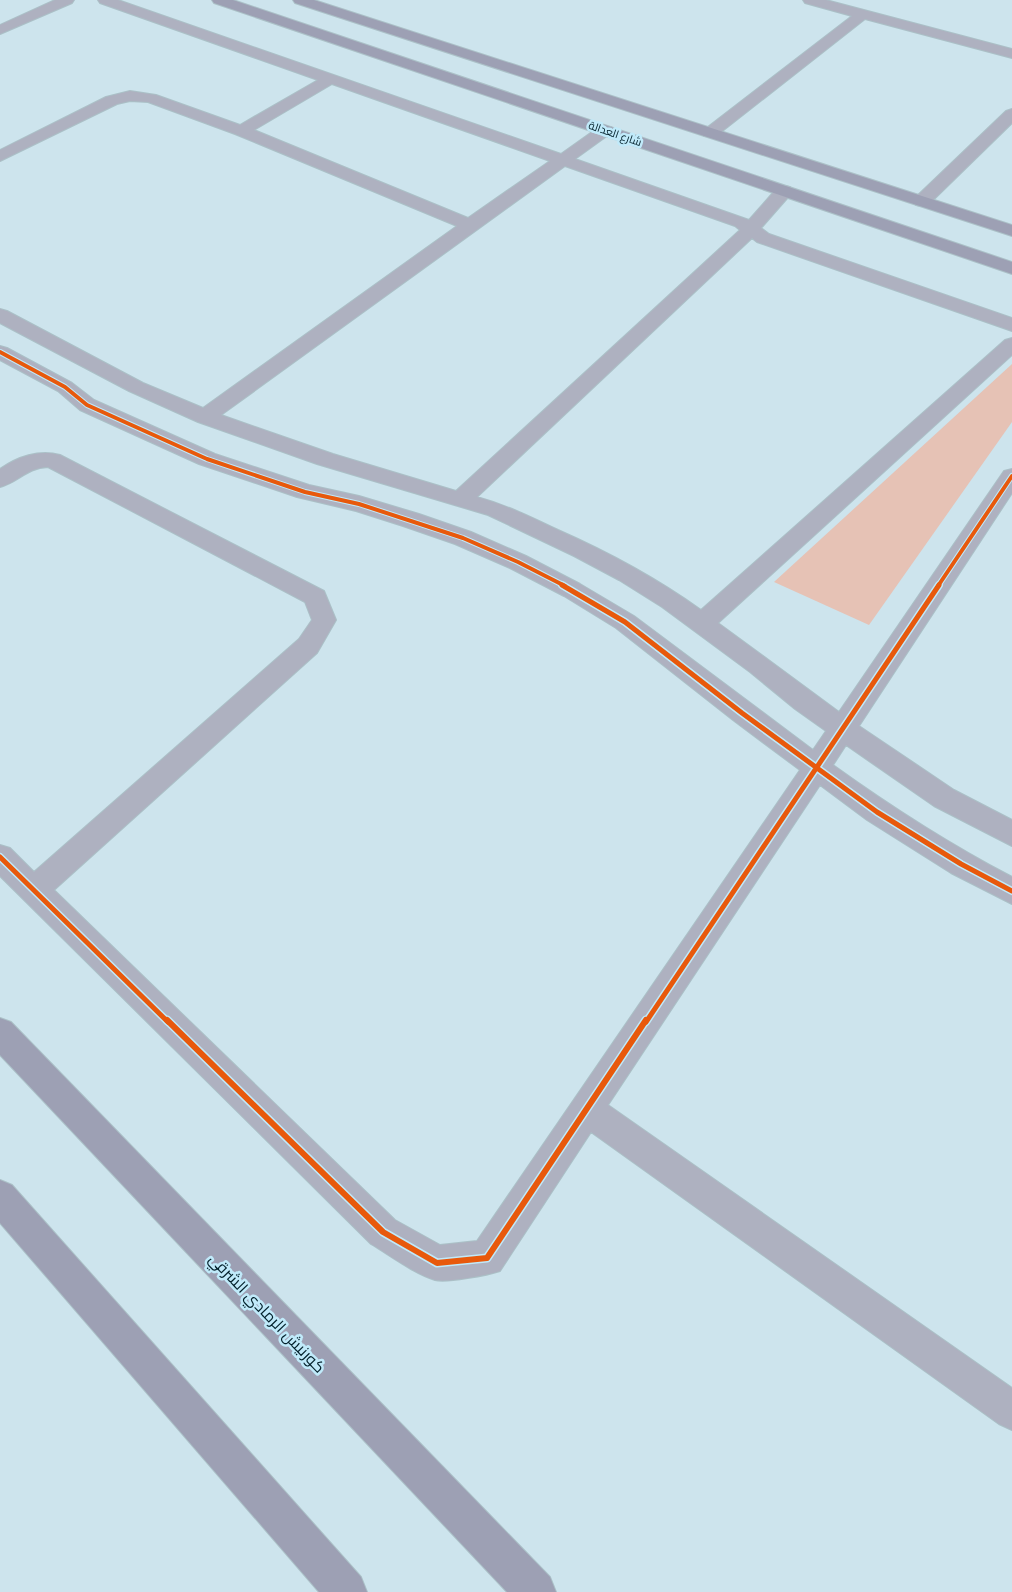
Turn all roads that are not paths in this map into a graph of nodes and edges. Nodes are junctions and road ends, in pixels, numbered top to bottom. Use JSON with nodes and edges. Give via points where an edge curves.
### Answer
{"nodes":[{"id":1,"x":67,"y":0,"type":"edge"},
{"id":2,"x":105,"y":0,"type":"edge"},
{"id":3,"x":219,"y":0,"type":"edge"},
{"id":4,"x":300,"y":0,"type":"edge"},
{"id":5,"x":810,"y":0,"type":"edge"},
{"id":6,"x":864,"y":14,"type":"junction"},
{"id":7,"x":0,"y":30,"type":"edge"},
{"id":8,"x":1012,"y":54,"type":"edge"},
{"id":9,"x":330,"y":79,"type":"junction"},
{"id":10,"x":1012,"y":114,"type":"edge"},
{"id":11,"x":605,"y":130,"type":"junction"},
{"id":12,"x":241,"y":131,"type":"junction"},
{"id":13,"x":710,"y":133,"type":"junction"},
{"id":14,"x":0,"y":156,"type":"edge"},
{"id":15,"x":563,"y":160,"type":"junction"},
{"id":16,"x":784,"y":191,"type":"junction"},
{"id":17,"x":922,"y":202,"type":"junction"},
{"id":18,"x":470,"y":225,"type":"junction"},
{"id":19,"x":751,"y":229,"type":"junction"},
{"id":20,"x":1012,"y":231,"type":"edge"},
{"id":21,"x":1012,"y":268,"type":"edge"},
{"id":22,"x":0,"y":315,"type":"edge"},
{"id":23,"x":1012,"y":325,"type":"edge"},
{"id":24,"x":1012,"y":344,"type":"edge"},
{"id":25,"x":0,"y":352,"type":"edge"},
{"id":26,"x":205,"y":417,"type":"junction"},
{"id":27,"x":1012,"y":476,"type":"edge"},
{"id":28,"x":0,"y":480,"type":"edge"},
{"id":29,"x":461,"y":499,"type":"junction"},
{"id":30,"x":702,"y":623,"type":"junction"},
{"id":31,"x":842,"y":729,"type":"junction"},
{"id":32,"x":816,"y":769,"type":"junction"},
{"id":33,"x":1012,"y":834,"type":"edge"},
{"id":34,"x":0,"y":857,"type":"edge"},
{"id":35,"x":33,"y":891,"type":"junction"},
{"id":36,"x":1012,"y":891,"type":"edge"},
{"id":37,"x":0,"y":1033,"type":"edge"},
{"id":38,"x":587,"y":1110,"type":"junction"},
{"id":39,"x":0,"y":1196,"type":"edge"},
{"id":40,"x":1012,"y":1411,"type":"edge"},
{"id":41,"x":346,"y":1592,"type":"edge"},
{"id":42,"x":535,"y":1592,"type":"edge"}],
"edges":[{"from":1,"to":7,"type":"street"},
{"from":2,"to":9,"type":"street"},
{"from":3,"to":11,"type":"main road","name":"شارع العدالة"},
{"from":4,"to":13,"type":"main road"},
{"from":5,"to":6,"type":"street"},
{"from":6,"to":8,"type":"street"},
{"from":6,"to":13,"type":"street"},
{"from":9,"to":12,"type":"street"},
{"from":9,"to":15,"type":"street"},
{"from":10,"to":17,"type":"street"},
{"from":11,"to":15,"type":"street"},
{"from":11,"to":16,"type":"main road","name":"شارع العدالة"},
{"from":12,"to":14,"type":"street","via":[[150,98],[130,96],[112,100]]},
{"from":12,"to":18,"type":"street"},
{"from":13,"to":17,"type":"main road"},
{"from":15,"to":18,"type":"street"},
{"from":15,"to":19,"type":"street","via":[[741,222]]},
{"from":16,"to":19,"type":"street"},
{"from":16,"to":21,"type":"main road","name":"شارع العدالة"},
{"from":17,"to":20,"type":"main road"},
{"from":18,"to":26,"type":"street"},
{"from":19,"to":23,"type":"street","via":[[764,238]]},
{"from":19,"to":29,"type":"street"},
{"from":22,"to":26,"type":"street","via":[[136,387]]},
{"from":24,"to":30,"type":"street"},
{"from":25,"to":32,"type":"street","via":[[65,387],[87,405],[207,459],[305,492],[411,520],[518,562],[625,622]]},
{"from":26,"to":29,"type":"street","via":[[325,459]]},
{"from":27,"to":31,"type":"street"},
{"from":28,"to":35,"type":"street","via":[[32,460],[52,460],[315,597],[324,620],[308,646]]},
{"from":29,"to":30,"type":"street","via":[[496,510],[582,550],[627,574]]},
{"from":30,"to":31,"type":"street"},
{"from":31,"to":32,"type":"street"},
{"from":31,"to":33,"type":"street","via":[[944,798]]},
{"from":32,"to":36,"type":"street","via":[[877,812]]},
{"from":32,"to":38,"type":"street"},
{"from":34,"to":35,"type":"street"},
{"from":35,"to":38,"type":"street","via":[[383,1232],[437,1263],[487,1258]]},
{"from":37,"to":42,"type":"main road","name":"كورنيش الرمادي الشرقي"},
{"from":38,"to":40,"type":"street"},
{"from":39,"to":41,"type":"main road"}]}
